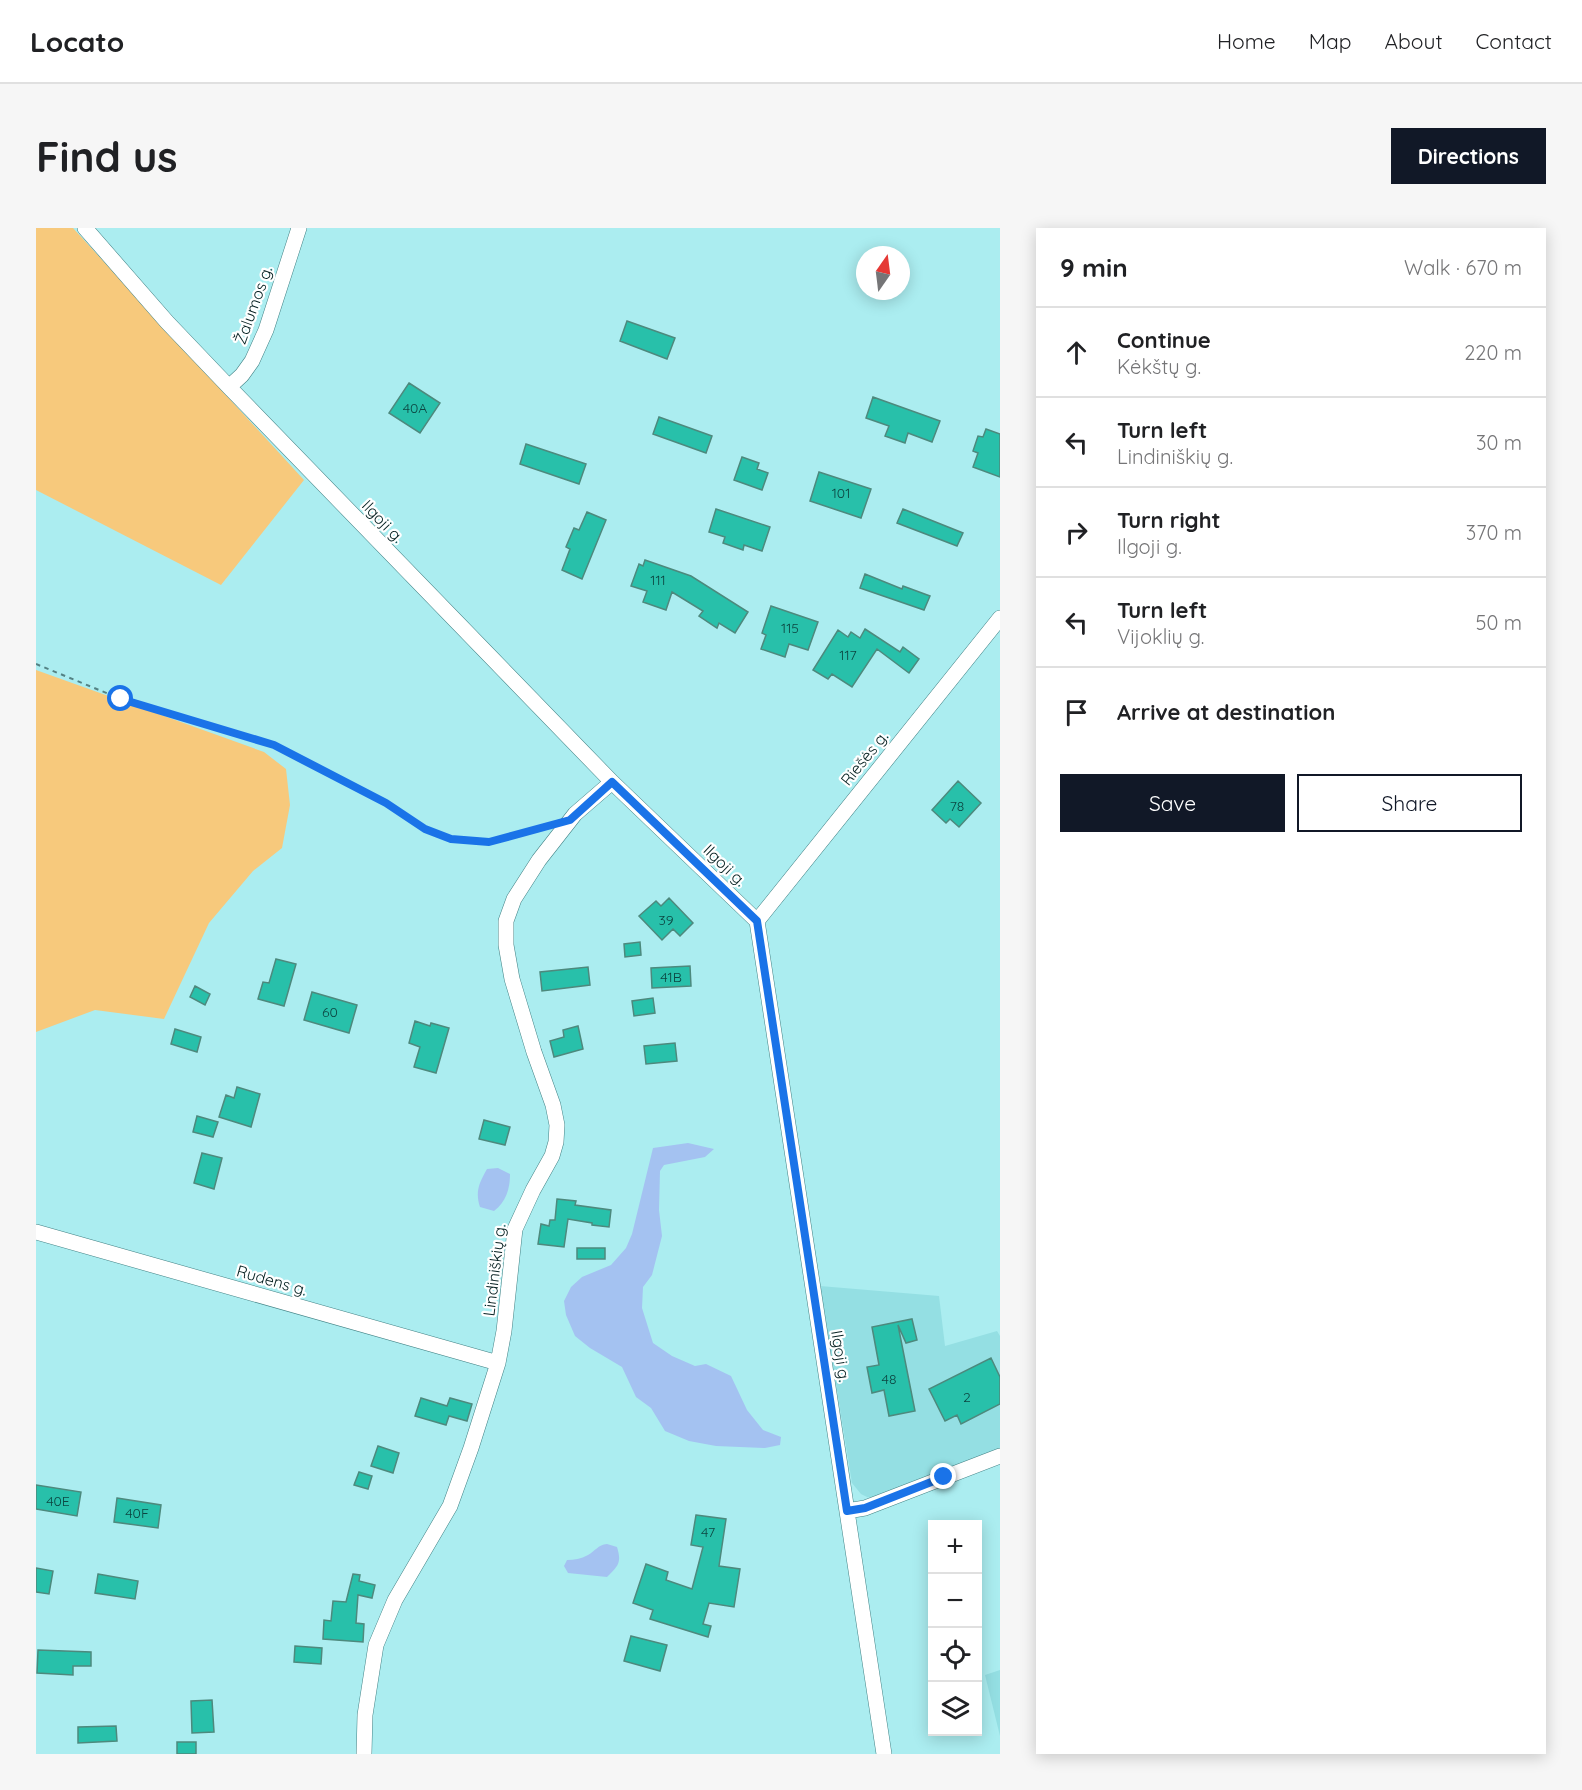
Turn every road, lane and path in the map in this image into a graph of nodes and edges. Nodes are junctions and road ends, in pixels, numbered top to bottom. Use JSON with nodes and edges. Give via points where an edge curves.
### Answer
{"nodes":[{"id":1,"x":85,"y":228,"type":"edge"},
{"id":2,"x":299,"y":228,"type":"edge"},
{"id":3,"x":229,"y":387,"type":"junction"},
{"id":4,"x":1000,"y":618,"type":"edge"},
{"id":5,"x":36,"y":664,"type":"edge"},
{"id":6,"x":612,"y":782,"type":"junction"},
{"id":7,"x":570,"y":820,"type":"junction"},
{"id":8,"x":757,"y":921,"type":"junction"},
{"id":9,"x":36,"y":1232,"type":"edge"},
{"id":10,"x":498,"y":1363,"type":"junction"},
{"id":11,"x":1000,"y":1456,"type":"edge"},
{"id":12,"x":847,"y":1511,"type":"junction"},
{"id":13,"x":366,"y":1753,"type":"edge"},
{"id":14,"x":884,"y":1754,"type":"edge"}],
"edges":[{"from":1,"to":3,"type":"street","name":"Ilgoji g."},
{"from":2,"to":3,"type":"street","name":"Žalumos g.","via":[[261,341],[252,361]]},
{"from":3,"to":6,"type":"street","name":"Ilgoji g."},
{"from":4,"to":8,"type":"street","name":"Riešės g."},
{"from":5,"to":7,"type":"path","via":[[121,699],[274,745],[386,803],[425,829],[451,839],[489,842]]},
{"from":6,"to":7,"type":"street","name":"Lindiniškių g."},
{"from":6,"to":8,"type":"street","name":"Ilgoji g."},
{"from":7,"to":10,"type":"street","name":"Lindiniškių g.","via":[[514,899],[506,921],[512,979],[557,1125],[552,1156],[515,1229]]},
{"from":8,"to":12,"type":"street","name":"Ilgoji g."},
{"from":9,"to":10,"type":"street","name":"Rudens g."},
{"from":10,"to":13,"type":"street","name":"Lindiniškių g.","via":[[450,1506],[396,1600],[376,1645],[365,1715]]},
{"from":11,"to":12,"type":"street","via":[[865,1508]]},
{"from":12,"to":14,"type":"street","name":"Ilgoji g."}]}
